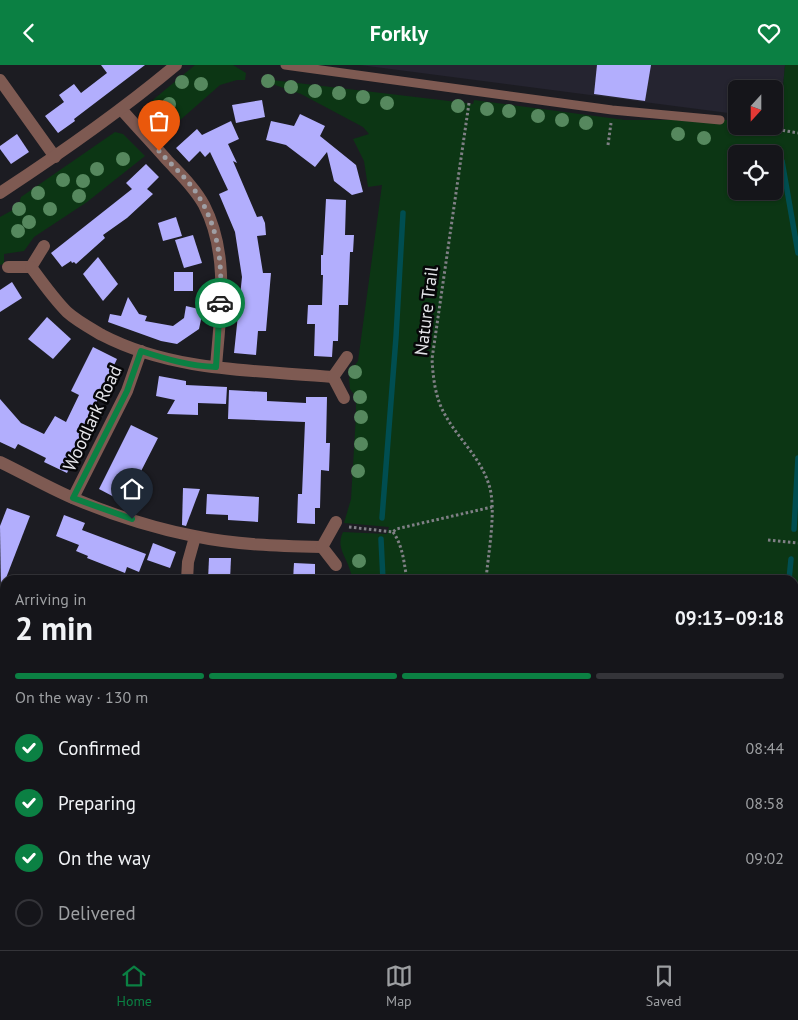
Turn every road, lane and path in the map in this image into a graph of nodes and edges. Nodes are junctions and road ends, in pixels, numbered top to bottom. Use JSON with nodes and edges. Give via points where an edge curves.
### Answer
{"nodes":[{"id":1,"x":176,"y":65,"type":"edge"},
{"id":2,"x":285,"y":65,"type":"edge"},
{"id":3,"x":0,"y":80,"type":"edge"},
{"id":4,"x":471,"y":92,"type":"junction"},
{"id":5,"x":121,"y":109,"type":"junction"},
{"id":6,"x":612,"y":111,"type":"junction"},
{"id":7,"x":720,"y":120,"type":"dead end"},
{"id":8,"x":783,"y":130,"type":"edge"},
{"id":9,"x":798,"y":133,"type":"edge"},
{"id":10,"x":608,"y":145,"type":"dead end"},
{"id":11,"x":55,"y":157,"type":"junction"},
{"id":12,"x":0,"y":193,"type":"edge"},
{"id":13,"x":44,"y":245,"type":"dead end"},
{"id":14,"x":8,"y":267,"type":"dead end"},
{"id":15,"x":31,"y":267,"type":"junction"},
{"id":16,"x":141,"y":351,"type":"junction"},
{"id":17,"x":347,"y":357,"type":"dead end"},
{"id":18,"x":216,"y":367,"type":"junction"},
{"id":19,"x":333,"y":377,"type":"junction"},
{"id":20,"x":344,"y":397,"type":"dead end"},
{"id":21,"x":0,"y":461,"type":"edge"},
{"id":22,"x":73,"y":498,"type":"junction"},
{"id":23,"x":492,"y":507,"type":"junction"},
{"id":24,"x":336,"y":522,"type":"joint"},
{"id":25,"x":393,"y":532,"type":"junction"},
{"id":26,"x":194,"y":537,"type":"junction"},
{"id":27,"x":768,"y":540,"type":"dead end"},
{"id":28,"x":798,"y":543,"type":"edge"},
{"id":29,"x":322,"y":547,"type":"junction"},
{"id":30,"x":336,"y":565,"type":"dead end"},
{"id":31,"x":187,"y":575,"type":"edge"},
{"id":32,"x":405,"y":575,"type":"edge"},
{"id":33,"x":486,"y":575,"type":"edge"}],
"edges":[{"from":1,"to":5,"type":"street"},
{"from":2,"to":4,"type":"lane"},
{"from":3,"to":11,"type":"street"},
{"from":4,"to":6,"type":"lane"},
{"from":4,"to":23,"type":"path","name":"Nature Trail","via":[[432,359],[437,397],[443,412],[468,446],[490,485]]},
{"from":5,"to":11,"type":"street"},
{"from":5,"to":18,"type":"street","via":[[191,186],[211,221],[221,265]]},
{"from":6,"to":7,"type":"lane"},
{"from":6,"to":10,"type":"path"},
{"from":8,"to":9,"type":"path"},
{"from":11,"to":12,"type":"street"},
{"from":13,"to":15,"type":"street"},
{"from":14,"to":15,"type":"street"},
{"from":15,"to":16,"type":"street","via":[[68,313],[87,327]]},
{"from":16,"to":18,"type":"street","via":[[172,361]]},
{"from":16,"to":22,"type":"street","name":"Woodlark Road","via":[[127,391]]},
{"from":17,"to":19,"type":"street"},
{"from":18,"to":19,"type":"street"},
{"from":19,"to":20,"type":"street"},
{"from":21,"to":22,"type":"street"},
{"from":22,"to":26,"type":"street","via":[[116,515]]},
{"from":23,"to":25,"type":"path"},
{"from":23,"to":33,"type":"path","name":"Nature Trail"},
{"from":24,"to":25,"type":"path","via":[[345,527]]},
{"from":24,"to":29,"type":"street"},
{"from":25,"to":32,"type":"path","via":[[401,548]]},
{"from":26,"to":29,"type":"street"},
{"from":26,"to":31,"type":"street"},
{"from":27,"to":28,"type":"path"},
{"from":29,"to":30,"type":"street"}]}
